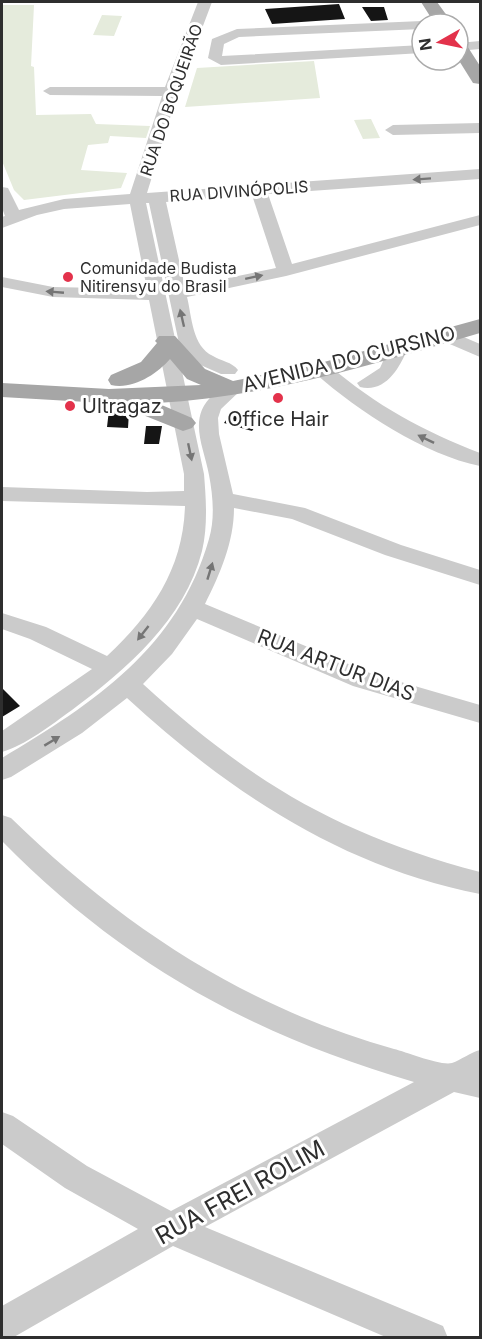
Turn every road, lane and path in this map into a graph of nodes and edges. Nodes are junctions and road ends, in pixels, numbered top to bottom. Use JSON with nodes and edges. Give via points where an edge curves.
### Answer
{"nodes":[{"id":1,"x":205,"y":2,"type":"edge"},
{"id":2,"x":410,"y":25,"type":"edge"},
{"id":3,"x":371,"y":27,"type":"junction"},
{"id":4,"x":288,"y":31,"type":"junction"},
{"id":5,"x":410,"y":50,"type":"edge"},
{"id":6,"x":380,"y":51,"type":"junction"},
{"id":7,"x":294,"y":57,"type":"junction"},
{"id":8,"x":470,"y":64,"type":"edge"},
{"id":9,"x":480,"y":79,"type":"edge"},
{"id":10,"x":50,"y":91,"type":"dead end"},
{"id":11,"x":171,"y":92,"type":"junction"},
{"id":12,"x":480,"y":128,"type":"edge"},
{"id":13,"x":393,"y":130,"type":"dead end"},
{"id":14,"x":480,"y":174,"type":"edge"},
{"id":15,"x":258,"y":190,"type":"junction"},
{"id":16,"x":2,"y":192,"type":"edge"},
{"id":17,"x":156,"y":196,"type":"junction"},
{"id":18,"x":137,"y":198,"type":"junction"},
{"id":19,"x":8,"y":220,"type":"edge"},
{"id":20,"x":480,"y":220,"type":"edge"},
{"id":21,"x":285,"y":271,"type":"junction"},
{"id":22,"x":2,"y":282,"type":"edge"},
{"id":23,"x":176,"y":294,"type":"junction"},
{"id":24,"x":156,"y":295,"type":"junction"},
{"id":25,"x":480,"y":307,"type":"edge"},
{"id":26,"x":480,"y":326,"type":"edge"},
{"id":27,"x":445,"y":335,"type":"junction"},
{"id":28,"x":168,"y":343,"type":"junction"},
{"id":29,"x":397,"y":350,"type":"junction"},
{"id":30,"x":480,"y":351,"type":"edge"},
{"id":31,"x":323,"y":370,"type":"junction"},
{"id":32,"x":2,"y":373,"type":"edge"},
{"id":33,"x":230,"y":379,"type":"junction"},
{"id":34,"x":182,"y":382,"type":"junction"},
{"id":35,"x":368,"y":383,"type":"dead end"},
{"id":36,"x":119,"y":389,"type":"junction"},
{"id":37,"x":2,"y":390,"type":"edge"},
{"id":38,"x":183,"y":423,"type":"junction"},
{"id":39,"x":480,"y":460,"type":"edge"},
{"id":40,"x":2,"y":494,"type":"edge"},
{"id":41,"x":196,"y":497,"type":"junction"},
{"id":42,"x":223,"y":499,"type":"junction"},
{"id":43,"x":480,"y":578,"type":"edge"},
{"id":44,"x":194,"y":608,"type":"junction"},
{"id":45,"x":2,"y":621,"type":"edge"},
{"id":46,"x":110,"y":667,"type":"junction"},
{"id":47,"x":128,"y":685,"type":"junction"},
{"id":48,"x":480,"y":714,"type":"edge"},
{"id":49,"x":2,"y":743,"type":"edge"},
{"id":50,"x":2,"y":770,"type":"edge"},
{"id":51,"x":2,"y":825,"type":"edge"},
{"id":52,"x":480,"y":883,"type":"edge"},
{"id":53,"x":480,"y":1063,"type":"edge"},
{"id":54,"x":466,"y":1081,"type":"edge"},
{"id":55,"x":2,"y":1126,"type":"edge"},
{"id":56,"x":172,"y":1229,"type":"junction"},
{"id":57,"x":2,"y":1324,"type":"edge"},
{"id":58,"x":431,"y":1338,"type":"edge"}],
"edges":[{"from":1,"to":11,"type":"street","name":"RUA DO BOQUEIRÃO"},
{"from":2,"to":3,"type":"street"},
{"from":3,"to":4,"type":"street"},
{"from":3,"to":6,"type":"street"},
{"from":4,"to":7,"type":"street"},
{"from":4,"to":7,"type":"street","via":[[228,35],[218,42],[215,58],[221,61]]},
{"from":5,"to":6,"type":"street"},
{"from":6,"to":7,"type":"street"},
{"from":8,"to":9,"type":"main road"},
{"from":10,"to":11,"type":"street"},
{"from":11,"to":18,"type":"street","name":"RUA DO BOQUEIRÃO"},
{"from":12,"to":13,"type":"street"},
{"from":14,"to":15,"type":"street","name":"RUA DIVINÓPOLIS","one_way":true},
{"from":15,"to":17,"type":"street","name":"RUA DIVINÓPOLIS"},
{"from":15,"to":21,"type":"street"},
{"from":16,"to":19,"type":"street"},
{"from":17,"to":18,"type":"street","name":"RUA DIVINÓPOLIS"},
{"from":17,"to":23,"type":"street"},
{"from":18,"to":19,"type":"street","name":"RUA DIVINÓPOLIS","via":[[64,204]]},
{"from":18,"to":24,"type":"street"},
{"from":20,"to":21,"type":"street"},
{"from":23,"to":21,"type":"street","one_way":true},
{"from":24,"to":22,"type":"street","one_way":true,"via":[[52,292]]},
{"from":33,"to":23,"type":"street","one_way":true,"via":[[188,343]]},
{"from":24,"to":28,"type":"street"},
{"from":25,"to":33,"type":"main road","name":"AVENIDA DO CURSINO"},
{"from":26,"to":27,"type":"main road","name":"AVENIDA DO CURSINO"},
{"from":27,"to":29,"type":"main road","name":"AVENIDA DO CURSINO"},
{"from":27,"to":30,"type":"street"},
{"from":28,"to":34,"type":"main road"},
{"from":28,"to":36,"type":"main road","via":[[150,367]]},
{"from":29,"to":31,"type":"main road","name":"AVENIDA DO CURSINO"},
{"from":29,"to":35,"type":"street","via":[[388,370]]},
{"from":31,"to":33,"type":"main road","name":"AVENIDA DO CURSINO"},
{"from":39,"to":31,"type":"street","one_way":true,"via":[[396,423]]},
{"from":32,"to":36,"type":"main road","name":"AVENIDA DO CURSINO"},
{"from":33,"to":34,"type":"main road","name":"AVENIDA DO CURSINO"},
{"from":33,"to":42,"type":"street","via":[[208,421]]},
{"from":34,"to":36,"type":"main road","name":"AVENIDA DO CURSINO"},
{"from":34,"to":38,"type":"street"},
{"from":36,"to":37,"type":"main road","name":"AVENIDA DO CURSINO"},
{"from":36,"to":38,"type":"main road"},
{"from":38,"to":41,"type":"street","one_way":true},
{"from":40,"to":41,"type":"street"},
{"from":41,"to":46,"type":"street","one_way":true,"via":[[188,559],[172,593],[139,639]]},
{"from":42,"to":43,"type":"street","via":[[297,513]]},
{"from":44,"to":42,"type":"street","one_way":true,"via":[[221,537]]},
{"from":44,"to":47,"type":"street"},
{"from":44,"to":48,"type":"street","name":"RUA ARTUR DIAS","via":[[363,680]]},
{"from":45,"to":46,"type":"street","via":[[38,633]]},
{"from":46,"to":49,"type":"street","via":[[73,698]]},
{"from":50,"to":47,"type":"street","one_way":true,"via":[[64,734]]},
{"from":47,"to":52,"type":"street","via":[[227,769],[304,818],[428,870]]},
{"from":51,"to":54,"type":"street","via":[[89,906],[180,970],[231,999],[324,1040]]},
{"from":53,"to":54,"type":"street","name":"RUA FREI ROLIM"},
{"from":54,"to":56,"type":"street","name":"RUA FREI ROLIM","via":[[234,1192]]},
{"from":55,"to":56,"type":"street","via":[[76,1177]]},
{"from":56,"to":57,"type":"street","name":"RUA FREI ROLIM"},
{"from":56,"to":58,"type":"street"}]}
